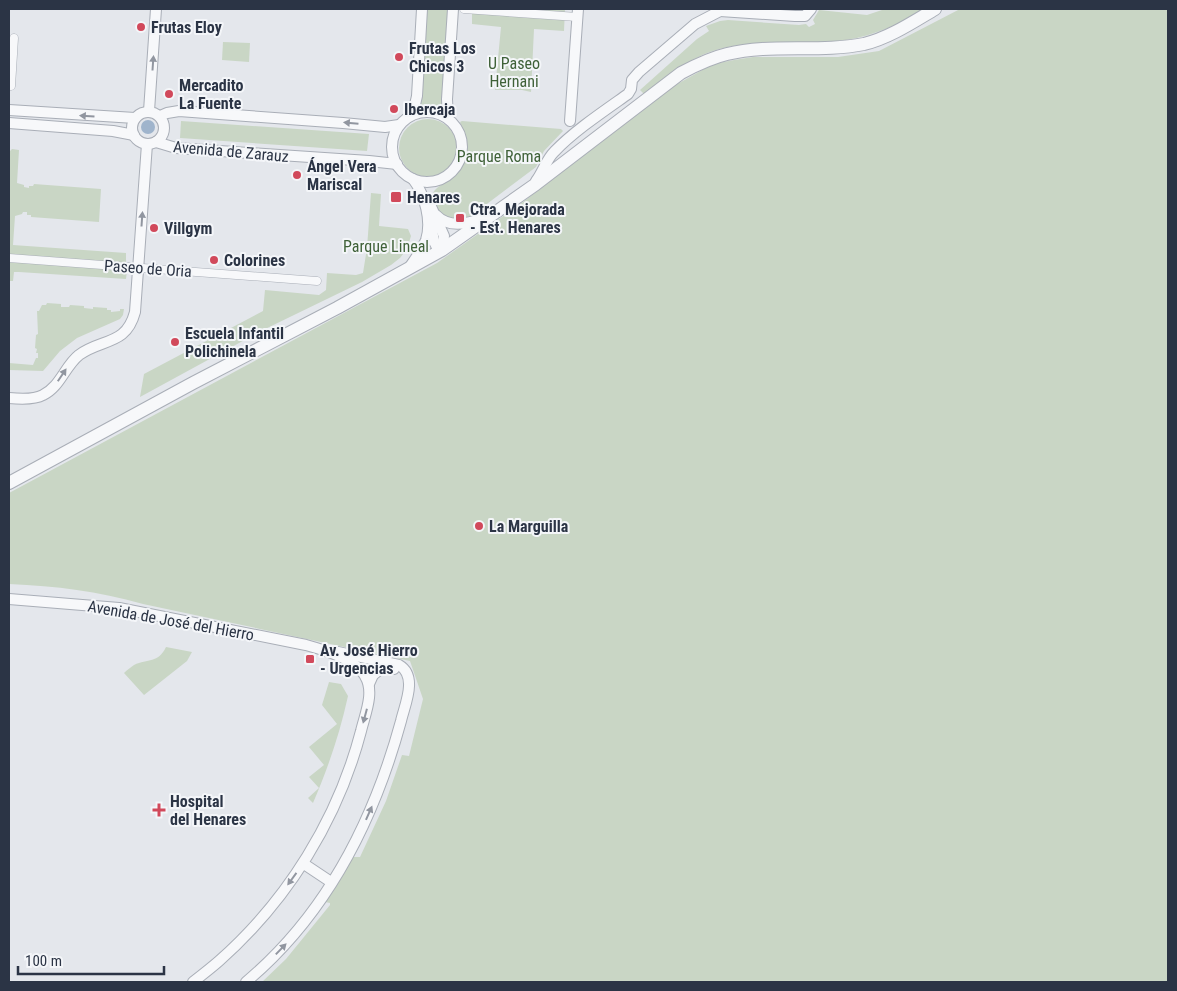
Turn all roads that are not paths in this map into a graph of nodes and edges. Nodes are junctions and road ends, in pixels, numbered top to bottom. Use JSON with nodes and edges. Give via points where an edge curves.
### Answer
{"nodes":[{"id":1,"x":156,"y":9,"type":"edge"},
{"id":2,"x":422,"y":9,"type":"edge"},
{"id":3,"x":453,"y":9,"type":"edge"},
{"id":4,"x":464,"y":9,"type":"edge"},
{"id":5,"x":811,"y":9,"type":"edge"},
{"id":6,"x":936,"y":9,"type":"edge"},
{"id":7,"x":720,"y":10,"type":"edge"},
{"id":8,"x":578,"y":13,"type":"edge"},
{"id":9,"x":14,"y":38,"type":"dead end"},
{"id":10,"x":11,"y":86,"type":"dead end"},
{"id":11,"x":9,"y":110,"type":"edge"},
{"id":12,"x":149,"y":111,"type":"junction"},
{"id":13,"x":160,"y":116,"type":"junction"},
{"id":14,"x":408,"y":117,"type":"junction"},
{"id":15,"x":135,"y":118,"type":"junction"},
{"id":16,"x":448,"y":118,"type":"junction"},
{"id":17,"x":570,"y":121,"type":"dead end"},
{"id":18,"x":9,"y":123,"type":"edge"},
{"id":19,"x":399,"y":126,"type":"junction"},
{"id":20,"x":134,"y":136,"type":"junction"},
{"id":21,"x":152,"y":143,"type":"junction"},
{"id":22,"x":397,"y":164,"type":"junction"},
{"id":23,"x":413,"y":179,"type":"junction"},
{"id":24,"x":431,"y":182,"type":"junction"},
{"id":25,"x":530,"y":188,"type":"junction"},
{"id":26,"x":429,"y":212,"type":"junction"},
{"id":27,"x":495,"y":213,"type":"junction"},
{"id":28,"x":441,"y":250,"type":"junction"},
{"id":29,"x":9,"y":258,"type":"edge"},
{"id":30,"x":138,"y":267,"type":"junction"},
{"id":31,"x":407,"y":270,"type":"junction"},
{"id":32,"x":317,"y":280,"type":"dead end"},
{"id":33,"x":9,"y":398,"type":"edge"},
{"id":34,"x":9,"y":483,"type":"edge"},
{"id":35,"x":9,"y":599,"type":"edge"},
{"id":36,"x":328,"y":651,"type":"junction"},
{"id":37,"x":409,"y":679,"type":"junction"},
{"id":38,"x":369,"y":684,"type":"junction"},
{"id":39,"x":304,"y":864,"type":"junction"},
{"id":40,"x":331,"y":882,"type":"junction"},
{"id":41,"x":193,"y":982,"type":"edge"},
{"id":42,"x":246,"y":982,"type":"edge"}],
"edges":[{"from":12,"to":1,"type":"street","one_way":true},
{"from":2,"to":14,"type":"street","via":[[417,96]]},
{"from":3,"to":16,"type":"street"},
{"from":4,"to":8,"type":"street"},
{"from":5,"to":7,"type":"street","via":[[804,16]]},
{"from":6,"to":25,"type":"street","via":[[896,31],[863,44],[746,51],[706,61],[681,73]]},
{"from":7,"to":25,"type":"street","via":[[694,24],[639,72],[632,80],[628,94],[555,151]]},
{"from":8,"to":17,"type":"street"},
{"from":9,"to":10,"type":"street"},
{"from":15,"to":11,"type":"street","one_way":true},
{"from":12,"to":13,"type":"street"},
{"from":12,"to":15,"type":"street"},
{"from":19,"to":13,"type":"street","one_way":true,"via":[[179,111]]},
{"from":13,"to":21,"type":"street","name":"Avenida de Zarauz","via":[[165,130],[162,137]]},
{"from":14,"to":16,"type":"street","via":[[431,111]]},
{"from":14,"to":19,"type":"street"},
{"from":15,"to":20,"type":"street","via":[[132,126]]},
{"from":16,"to":24,"type":"street","via":[[460,133],[462,155],[451,174]]},
{"from":18,"to":20,"type":"street","name":"Avenida de Zarauz","via":[[113,131]]},
{"from":19,"to":22,"type":"street","via":[[392,144]]},
{"from":20,"to":21,"type":"street","name":"Avenida de Zarauz","via":[[139,141]]},
{"from":21,"to":22,"type":"street","name":"Avenida de Zarauz","via":[[176,148]]},
{"from":30,"to":21,"type":"street","one_way":true},
{"from":22,"to":23,"type":"street"},
{"from":23,"to":24,"type":"street"},
{"from":23,"to":26,"type":"street"},
{"from":24,"to":26,"type":"street"},
{"from":25,"to":27,"type":"street"},
{"from":26,"to":27,"type":"street","via":[[446,222],[460,224]]},
{"from":26,"to":28,"type":"street","via":[[435,246]]},
{"from":26,"to":31,"type":"street","via":[[426,241]]},
{"from":27,"to":28,"type":"street"},
{"from":28,"to":31,"type":"street"},
{"from":29,"to":30,"type":"street","name":"Paseo de Oria"},
{"from":30,"to":32,"type":"street","name":"Paseo de Oria"},
{"from":33,"to":30,"type":"street","one_way":true,"via":[[44,395],[80,354],[116,340],[127,331],[134,312]]},
{"from":31,"to":34,"type":"street"},
{"from":35,"to":36,"type":"street","name":"Avenida de José del Hierro","via":[[120,608]]},
{"from":36,"to":37,"type":"street","name":"Avenida de José del Hierro","via":[[399,665],[405,668]]},
{"from":36,"to":38,"type":"street","via":[[357,667]]},
{"from":37,"to":38,"type":"street","via":[[402,672],[383,667],[373,675]]},
{"from":40,"to":37,"type":"street","one_way":true,"via":[[360,833],[384,778]]},
{"from":38,"to":39,"type":"street","one_way":true,"via":[[370,696],[357,746],[340,795]]},
{"from":39,"to":40,"type":"street"},
{"from":39,"to":41,"type":"street","one_way":true,"via":[[256,924]]},
{"from":42,"to":40,"type":"street","one_way":true,"via":[[288,942]]}]}
